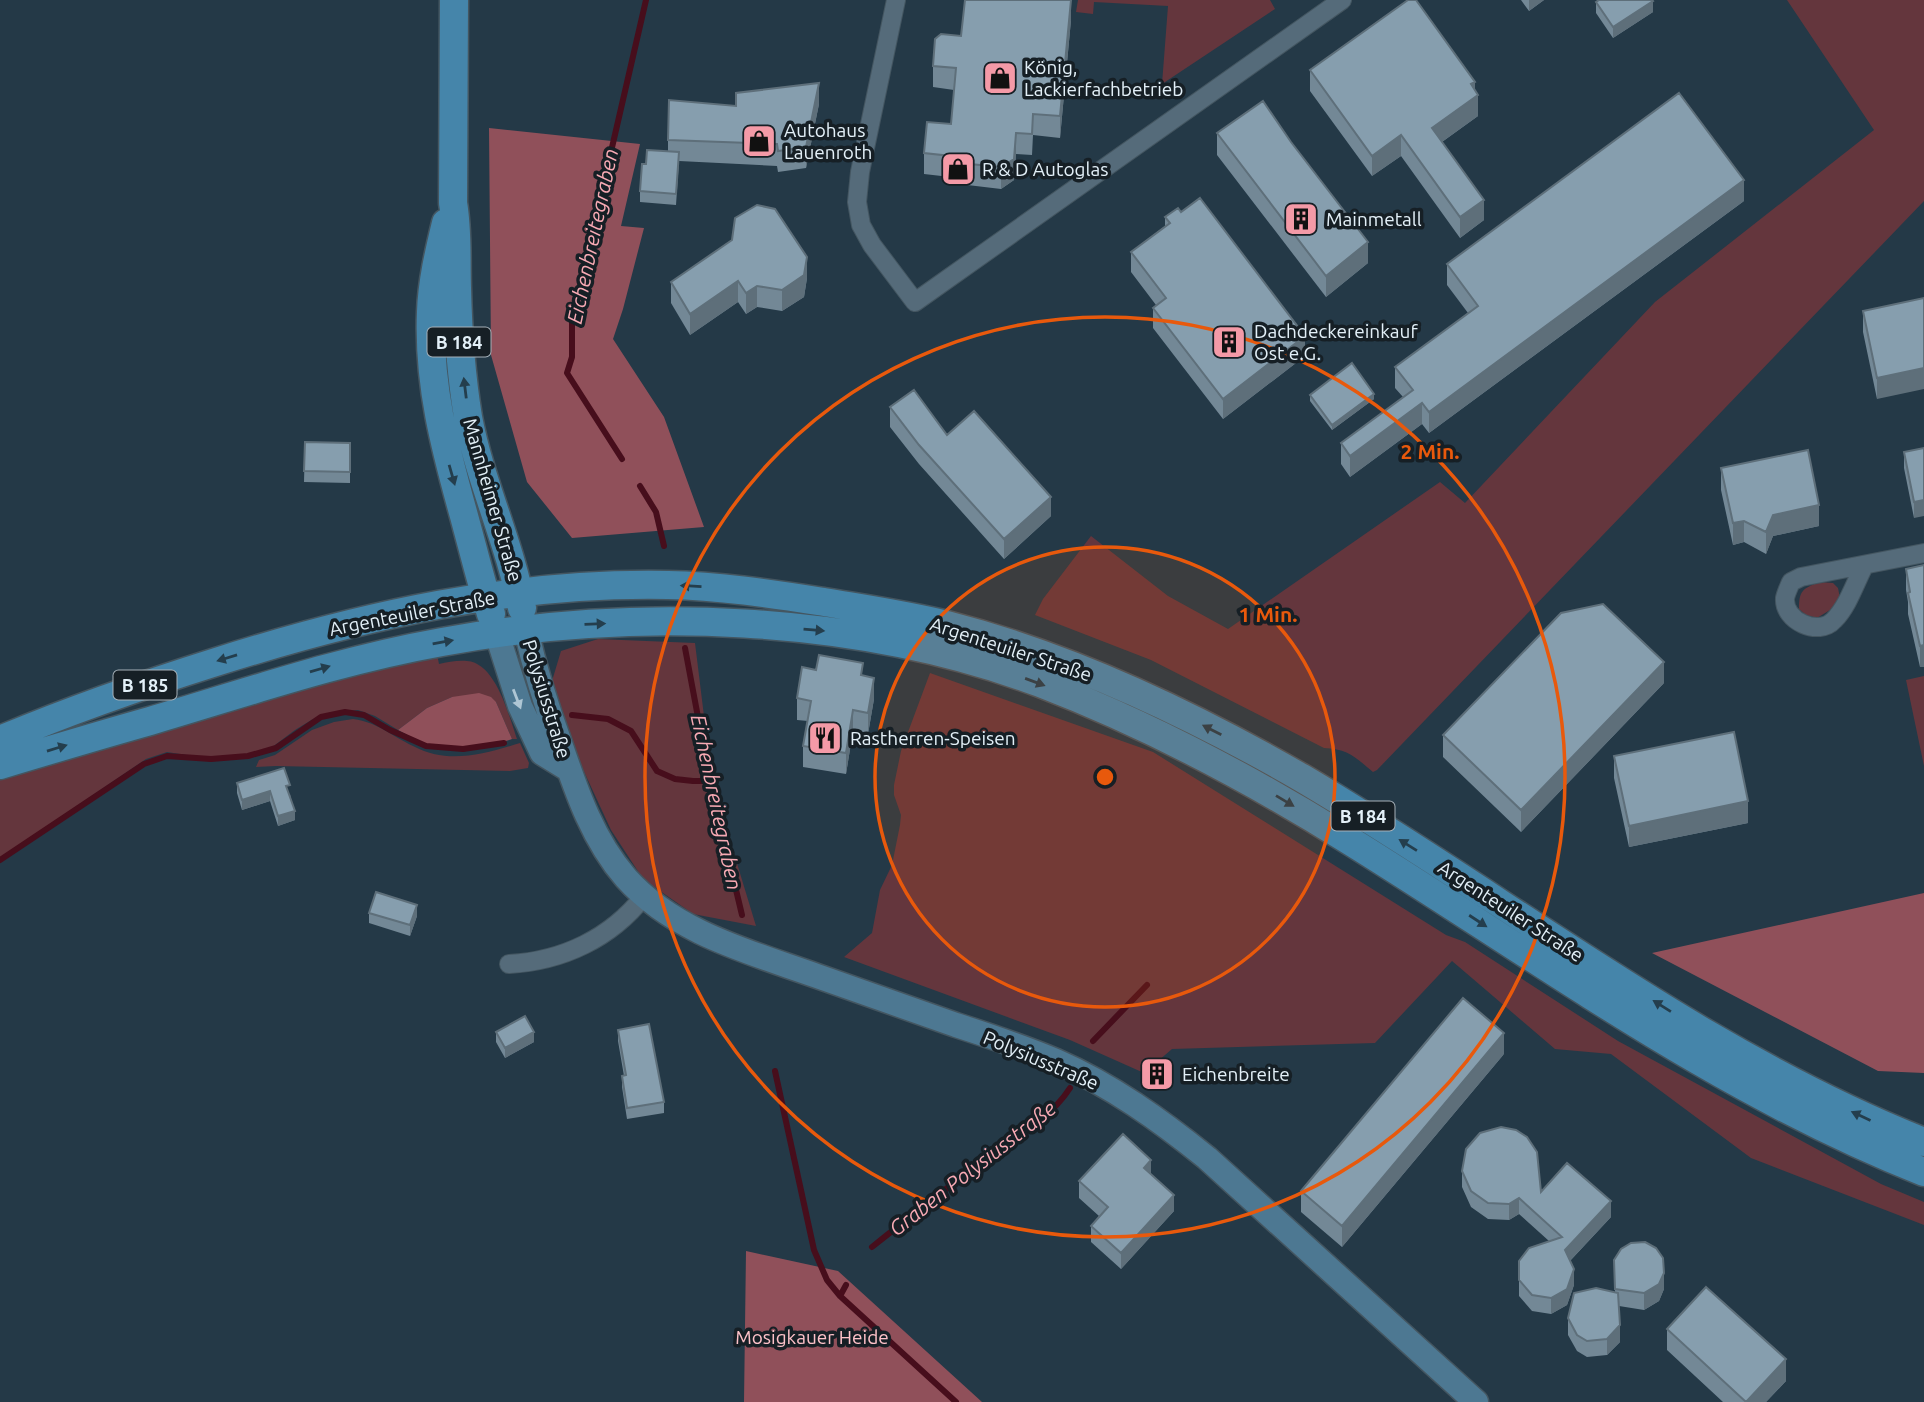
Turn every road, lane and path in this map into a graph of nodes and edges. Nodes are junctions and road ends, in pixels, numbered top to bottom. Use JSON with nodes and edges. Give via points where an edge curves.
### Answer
{"nodes":[{"id":1,"x":454,"y":0,"type":"edge"},
{"id":2,"x":896,"y":0,"type":"edge"},
{"id":3,"x":1342,"y":0,"type":"edge"},
{"id":4,"x":453,"y":203,"type":"junction"},
{"id":5,"x":1924,"y":553,"type":"edge"},
{"id":6,"x":1864,"y":566,"type":"junction"},
{"id":7,"x":519,"y":592,"type":"junction"},
{"id":8,"x":486,"y":596,"type":"junction"},
{"id":9,"x":526,"y":630,"type":"junction"},
{"id":10,"x":497,"y":634,"type":"junction"},
{"id":11,"x":0,"y":740,"type":"edge"},
{"id":12,"x":0,"y":765,"type":"edge"},
{"id":13,"x":568,"y":769,"type":"junction"},
{"id":14,"x":644,"y":896,"type":"junction"},
{"id":15,"x":509,"y":964,"type":"dead end"},
{"id":16,"x":1924,"y":1142,"type":"edge"},
{"id":17,"x":1924,"y":1172,"type":"edge"},
{"id":18,"x":1476,"y":1402,"type":"edge"}],
"edges":[{"from":1,"to":4,"type":"main road","name":"Mannheimer Straße","number":"B 184"},
{"from":2,"to":3,"type":"street","via":[[857,202],[861,225],[872,245],[915,302]]},
{"from":7,"to":4,"type":"main road","name":"Mannheimer Straße","number":"B 184","one_way":true,"via":[[468,416],[459,343]]},
{"from":4,"to":8,"type":"main road","name":"Mannheimer Straße","number":"B 184","one_way":true,"via":[[435,271],[432,362],[449,466]]},
{"from":5,"to":6,"type":"street"},
{"from":6,"to":6,"type":"street","via":[[1791,582],[1785,598],[1788,611],[1807,626],[1833,623]]},
{"from":7,"to":8,"type":"main road","name":"Argenteuiler Straße","number":"B 184"},
{"from":7,"to":9,"type":"main road","name":"Mannheimer Straße","number":"B 184"},
{"from":16,"to":7,"type":"main road","name":"Argenteuiler Straße","number":"B 184","one_way":true,"via":[[1837,1105],[1741,1055],[1304,780],[1114,682],[948,626],[759,592],[666,585]]},
{"from":8,"to":10,"type":"main road","name":"Mannheimer Straße","number":"B 184"},
{"from":8,"to":11,"type":"main road","name":"Argenteuiler Straße","number":"B 185","one_way":true,"via":[[435,604],[257,649],[126,691]]},
{"from":9,"to":10,"type":"main road","name":"Argenteuiler Straße","number":"B 184"},
{"from":9,"to":13,"type":"street","name":"Polysiusstraße"},
{"from":9,"to":17,"type":"main road","name":"Argenteuiler Straße","number":"B 184","one_way":true,"via":[[671,622],[816,630],[951,656],[1036,682],[1118,715],[1258,785],[1717,1073],[1810,1122]]},
{"from":12,"to":10,"type":"main road","name":"Argenteuiler Straße","number":"B 185","one_way":true,"via":[[334,665]]},
{"from":10,"to":13,"type":"street","name":"Polysiusstraße","one_way":true,"via":[[520,706],[542,752]]},
{"from":13,"to":14,"type":"street","name":"Polysiusstraße","via":[[610,858]]},
{"from":14,"to":15,"type":"street","via":[[621,922],[576,950]]},
{"from":14,"to":18,"type":"street","name":"Polysiusstraße","via":[[705,935],[1010,1044],[1121,1095],[1207,1158]]}]}
